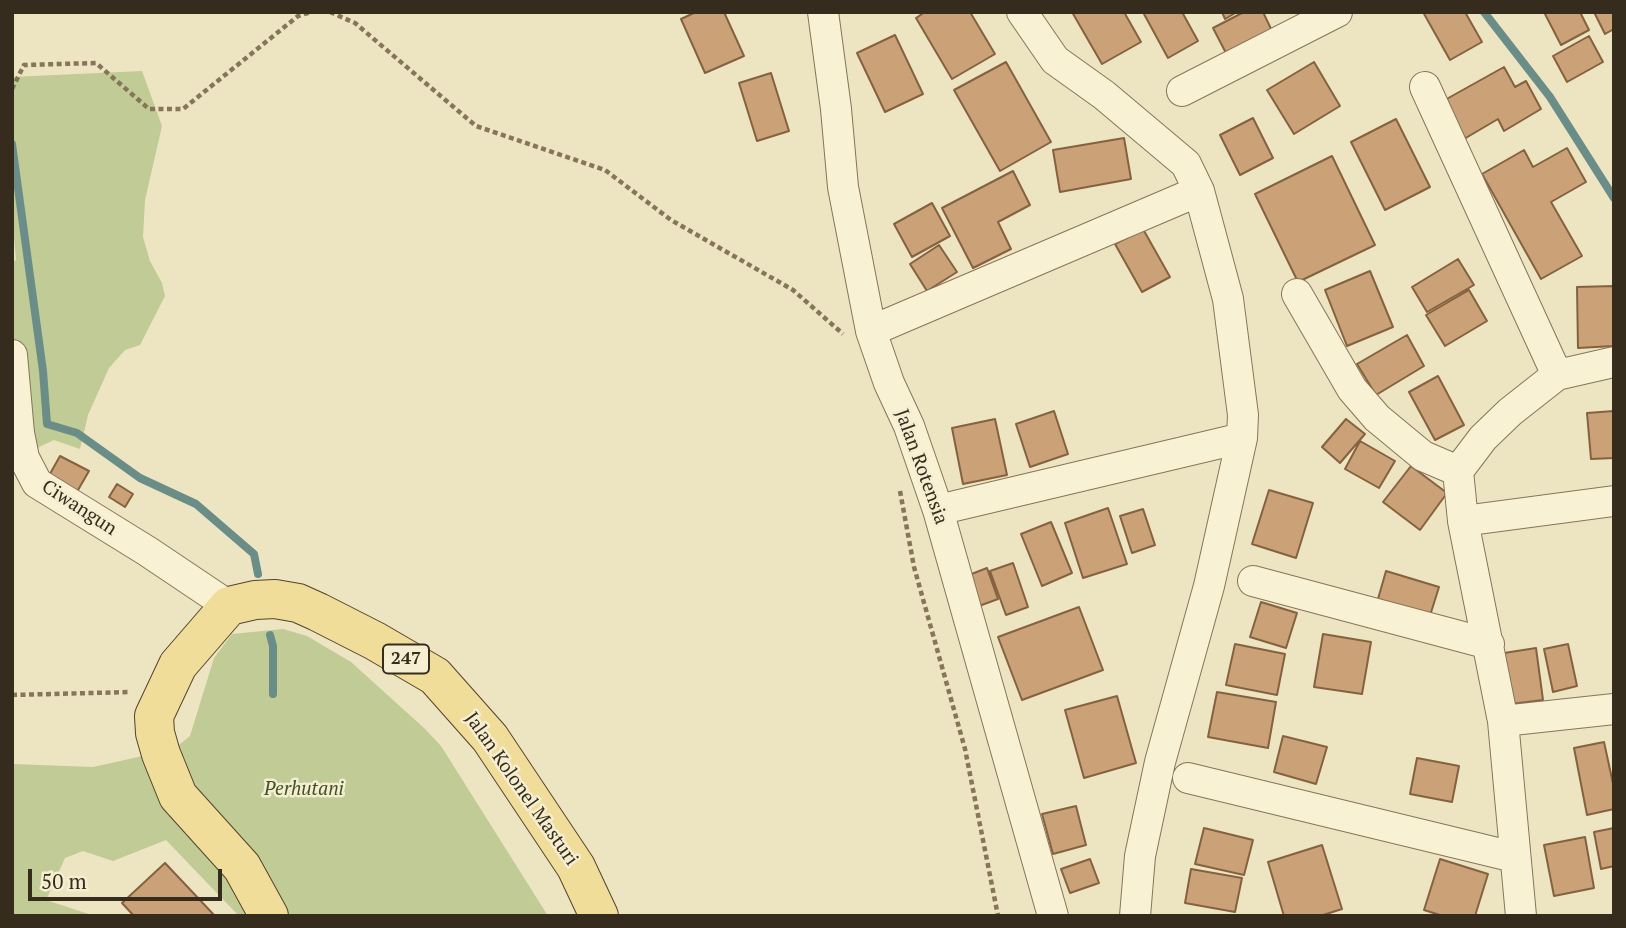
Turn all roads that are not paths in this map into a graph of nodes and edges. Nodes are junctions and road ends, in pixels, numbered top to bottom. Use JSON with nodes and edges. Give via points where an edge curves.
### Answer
{"nodes":[{"id":1,"x":823,"y":12,"type":"edge"},
{"id":2,"x":1023,"y":12,"type":"edge"},
{"id":3,"x":1337,"y":12,"type":"edge"},
{"id":4,"x":1295,"y":21,"type":"edge"},
{"id":5,"x":1425,"y":87,"type":"dead end"},
{"id":6,"x":1182,"y":91,"type":"dead end"},
{"id":7,"x":1199,"y":191,"type":"junction"},
{"id":8,"x":1297,"y":294,"type":"dead end"},
{"id":9,"x":862,"y":336,"type":"junction"},
{"id":10,"x":12,"y":355,"type":"edge"},
{"id":11,"x":1614,"y":362,"type":"edge"},
{"id":12,"x":1556,"y":375,"type":"junction"},
{"id":13,"x":1242,"y":438,"type":"junction"},
{"id":14,"x":1458,"y":471,"type":"junction"},
{"id":15,"x":1614,"y":501,"type":"edge"},
{"id":16,"x":938,"y":510,"type":"junction"},
{"id":17,"x":1463,"y":522,"type":"junction"},
{"id":18,"x":1253,"y":581,"type":"dead end"},
{"id":19,"x":229,"y":606,"type":"junction"},
{"id":20,"x":1489,"y":644,"type":"junction"},
{"id":21,"x":1614,"y":709,"type":"edge"},
{"id":22,"x":1503,"y":721,"type":"junction"},
{"id":23,"x":1188,"y":778,"type":"dead end"},
{"id":24,"x":1514,"y":857,"type":"junction"},
{"id":25,"x":269,"y":916,"type":"edge"},
{"id":26,"x":599,"y":916,"type":"edge"},
{"id":27,"x":1053,"y":916,"type":"edge"},
{"id":28,"x":1135,"y":916,"type":"edge"},
{"id":29,"x":1521,"y":916,"type":"edge"}],
"edges":[{"from":1,"to":9,"type":"street","name":"Jalan Rotensia"},
{"from":2,"to":7,"type":"street","via":[[1055,60],[1186,164]]},
{"from":3,"to":4,"type":"street"},
{"from":4,"to":6,"type":"street"},
{"from":5,"to":12,"type":"street"},
{"from":7,"to":9,"type":"street"},
{"from":7,"to":13,"type":"street","via":[[1228,299]]},
{"from":8,"to":14,"type":"street","via":[[1352,389],[1377,418],[1423,456]]},
{"from":9,"to":16,"type":"street","name":"Jalan Rotensia","via":[[909,426]]},
{"from":10,"to":19,"type":"street","name":"Ciwangun","via":[[19,433],[24,458],[37,483]]},
{"from":11,"to":12,"type":"street"},
{"from":12,"to":14,"type":"street","via":[[1501,421]]},
{"from":13,"to":16,"type":"street"},
{"from":13,"to":28,"type":"street","via":[[1209,586],[1160,762],[1140,856]]},
{"from":14,"to":17,"type":"street"},
{"from":15,"to":17,"type":"street"},
{"from":16,"to":27,"type":"street","name":"Jalan Rotensia"},
{"from":17,"to":20,"type":"street"},
{"from":18,"to":20,"type":"street"},
{"from":19,"to":25,"type":"main road","via":[[178,665],[159,706],[155,733],[178,796],[242,867]]},
{"from":19,"to":26,"type":"main road","name":"Jalan Kolonel Masturi","number":"247","via":[[265,599],[298,603],[435,676],[490,738],[576,867]]},
{"from":20,"to":22,"type":"street"},
{"from":21,"to":22,"type":"street"},
{"from":22,"to":24,"type":"street"},
{"from":23,"to":24,"type":"street"},
{"from":24,"to":29,"type":"street"}]}
